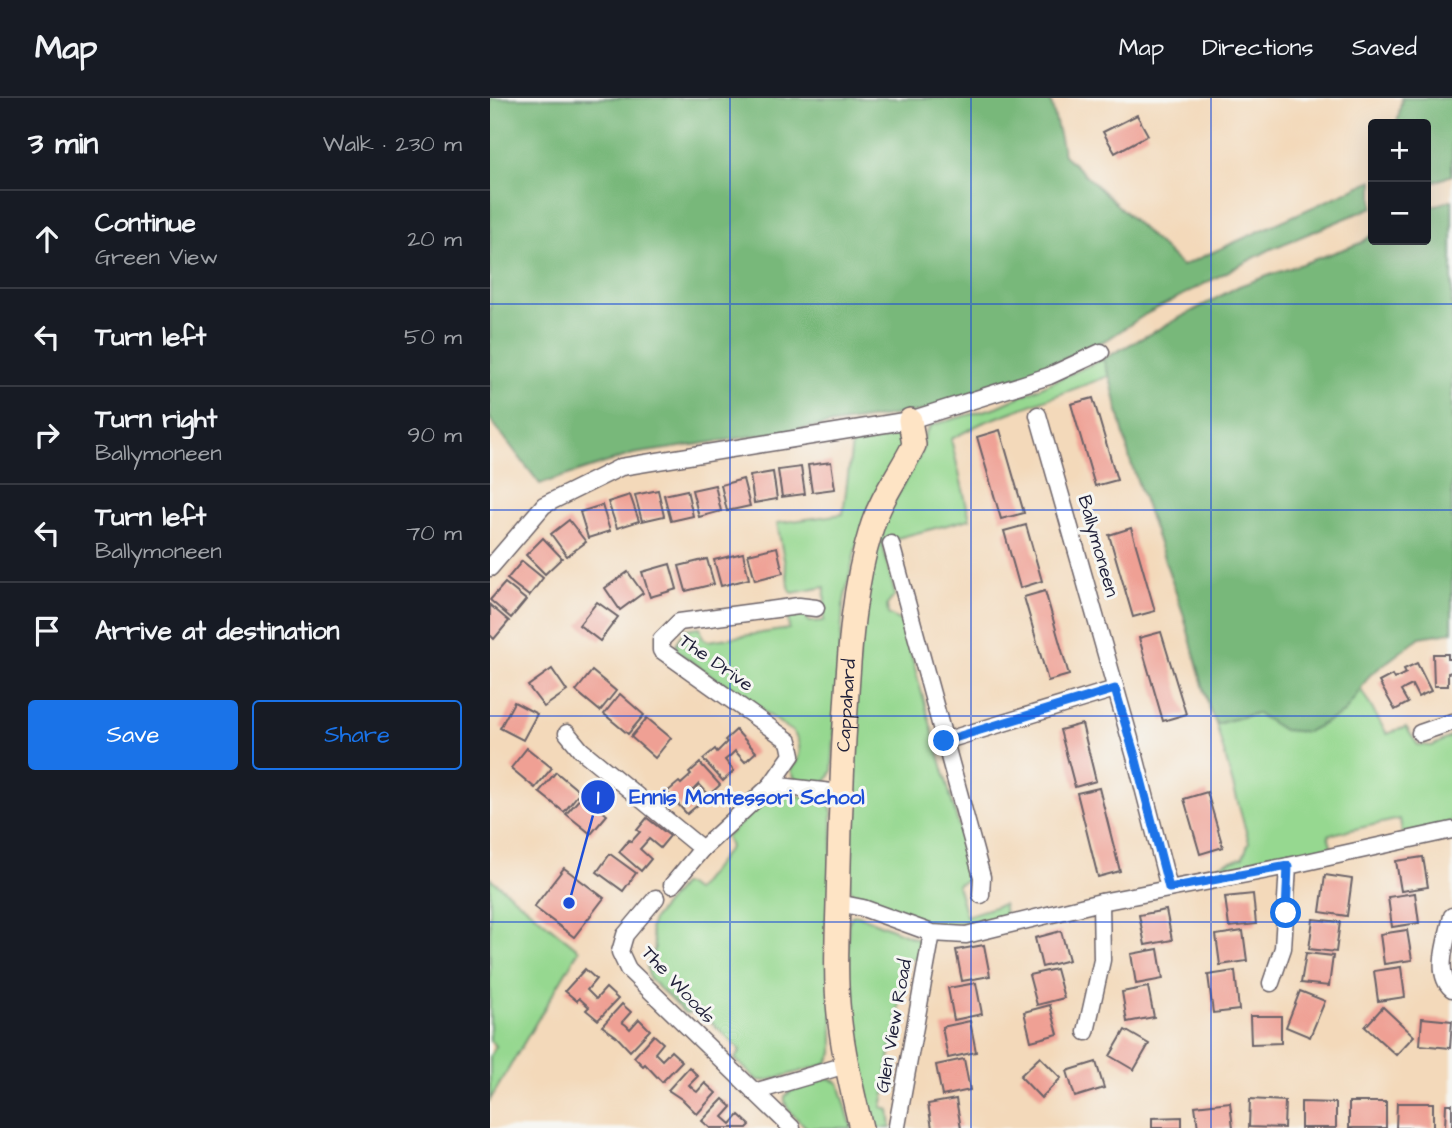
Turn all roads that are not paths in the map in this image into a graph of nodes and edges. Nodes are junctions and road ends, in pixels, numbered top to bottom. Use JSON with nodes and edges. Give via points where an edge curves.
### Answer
{"nodes":[{"id":1,"x":1101,"y":352,"type":"dead end"},
{"id":2,"x":1038,"y":415,"type":"dead end"},
{"id":3,"x":909,"y":419,"type":"junction"},
{"id":4,"x":891,"y":544,"type":"dead end"},
{"id":5,"x":490,"y":568,"type":"edge"},
{"id":6,"x":816,"y":608,"type":"dead end"},
{"id":7,"x":1115,"y":689,"type":"junction"},
{"id":8,"x":1452,"y":722,"type":"edge"},
{"id":9,"x":567,"y":733,"type":"dead end"},
{"id":10,"x":1420,"y":733,"type":"dead end"},
{"id":11,"x":944,"y":741,"type":"junction"},
{"id":12,"x":771,"y":785,"type":"junction"},
{"id":13,"x":840,"y":793,"type":"junction"},
{"id":14,"x":1452,"y":830,"type":"edge"},
{"id":15,"x":702,"y":849,"type":"junction"},
{"id":16,"x":1288,"y":866,"type":"junction"},
{"id":17,"x":672,"y":885,"type":"dead end"},
{"id":18,"x":1169,"y":888,"type":"junction"},
{"id":19,"x":981,"y":895,"type":"dead end"},
{"id":20,"x":656,"y":898,"type":"dead end"},
{"id":21,"x":1101,"y":902,"type":"junction"},
{"id":22,"x":838,"y":903,"type":"junction"},
{"id":23,"x":1452,"y":916,"type":"edge"},
{"id":24,"x":932,"y":933,"type":"junction"},
{"id":25,"x":1271,"y":983,"type":"dead end"},
{"id":26,"x":1452,"y":989,"type":"edge"},
{"id":27,"x":1086,"y":1032,"type":"dead end"},
{"id":28,"x":846,"y":1065,"type":"junction"},
{"id":29,"x":754,"y":1092,"type":"junction"},
{"id":30,"x":897,"y":1126,"type":"edge"},
{"id":31,"x":792,"y":1128,"type":"edge"},
{"id":32,"x":861,"y":1128,"type":"edge"}],
"edges":[{"from":1,"to":3,"type":"street","via":[[1049,376]]},
{"from":2,"to":7,"type":"street","name":"Ballymoneen"},
{"from":3,"to":5,"type":"street","via":[[621,467],[544,505]]},
{"from":3,"to":13,"type":"main road","name":"Cappahard","via":[[914,445],[872,526],[853,606]]},
{"from":4,"to":11,"type":"street"},
{"from":6,"to":12,"type":"street","name":"The Drive","via":[[696,618],[679,622],[661,640],[661,650],[789,741],[792,755]]},
{"from":7,"to":11,"type":"street"},
{"from":7,"to":18,"type":"street","name":"Ballymoneen"},
{"from":8,"to":10,"type":"street"},
{"from":9,"to":15,"type":"street","via":[[581,750]]},
{"from":11,"to":19,"type":"street","via":[[982,877]]},
{"from":12,"to":13,"type":"street"},
{"from":12,"to":15,"type":"street"},
{"from":13,"to":22,"type":"main road","name":"Cappahard"},
{"from":14,"to":16,"type":"street"},
{"from":15,"to":17,"type":"street"},
{"from":16,"to":18,"type":"street"},
{"from":16,"to":25,"type":"street","via":[[1283,947]]},
{"from":18,"to":21,"type":"street"},
{"from":20,"to":29,"type":"street","name":"The Woods","via":[[625,935],[621,952],[628,969]]},
{"from":21,"to":24,"type":"street","via":[[966,935]]},
{"from":21,"to":27,"type":"street","via":[[1102,960]]},
{"from":22,"to":24,"type":"street"},
{"from":22,"to":28,"type":"main road","name":"Cappahard","via":[[836,952]]},
{"from":23,"to":26,"type":"street","via":[[1442,971]]},
{"from":24,"to":30,"type":"street","name":"Glen View Road"},
{"from":28,"to":29,"type":"street"},
{"from":28,"to":32,"type":"main road","name":"Cappahard"},
{"from":29,"to":31,"type":"street","name":"The Woods"}]}
